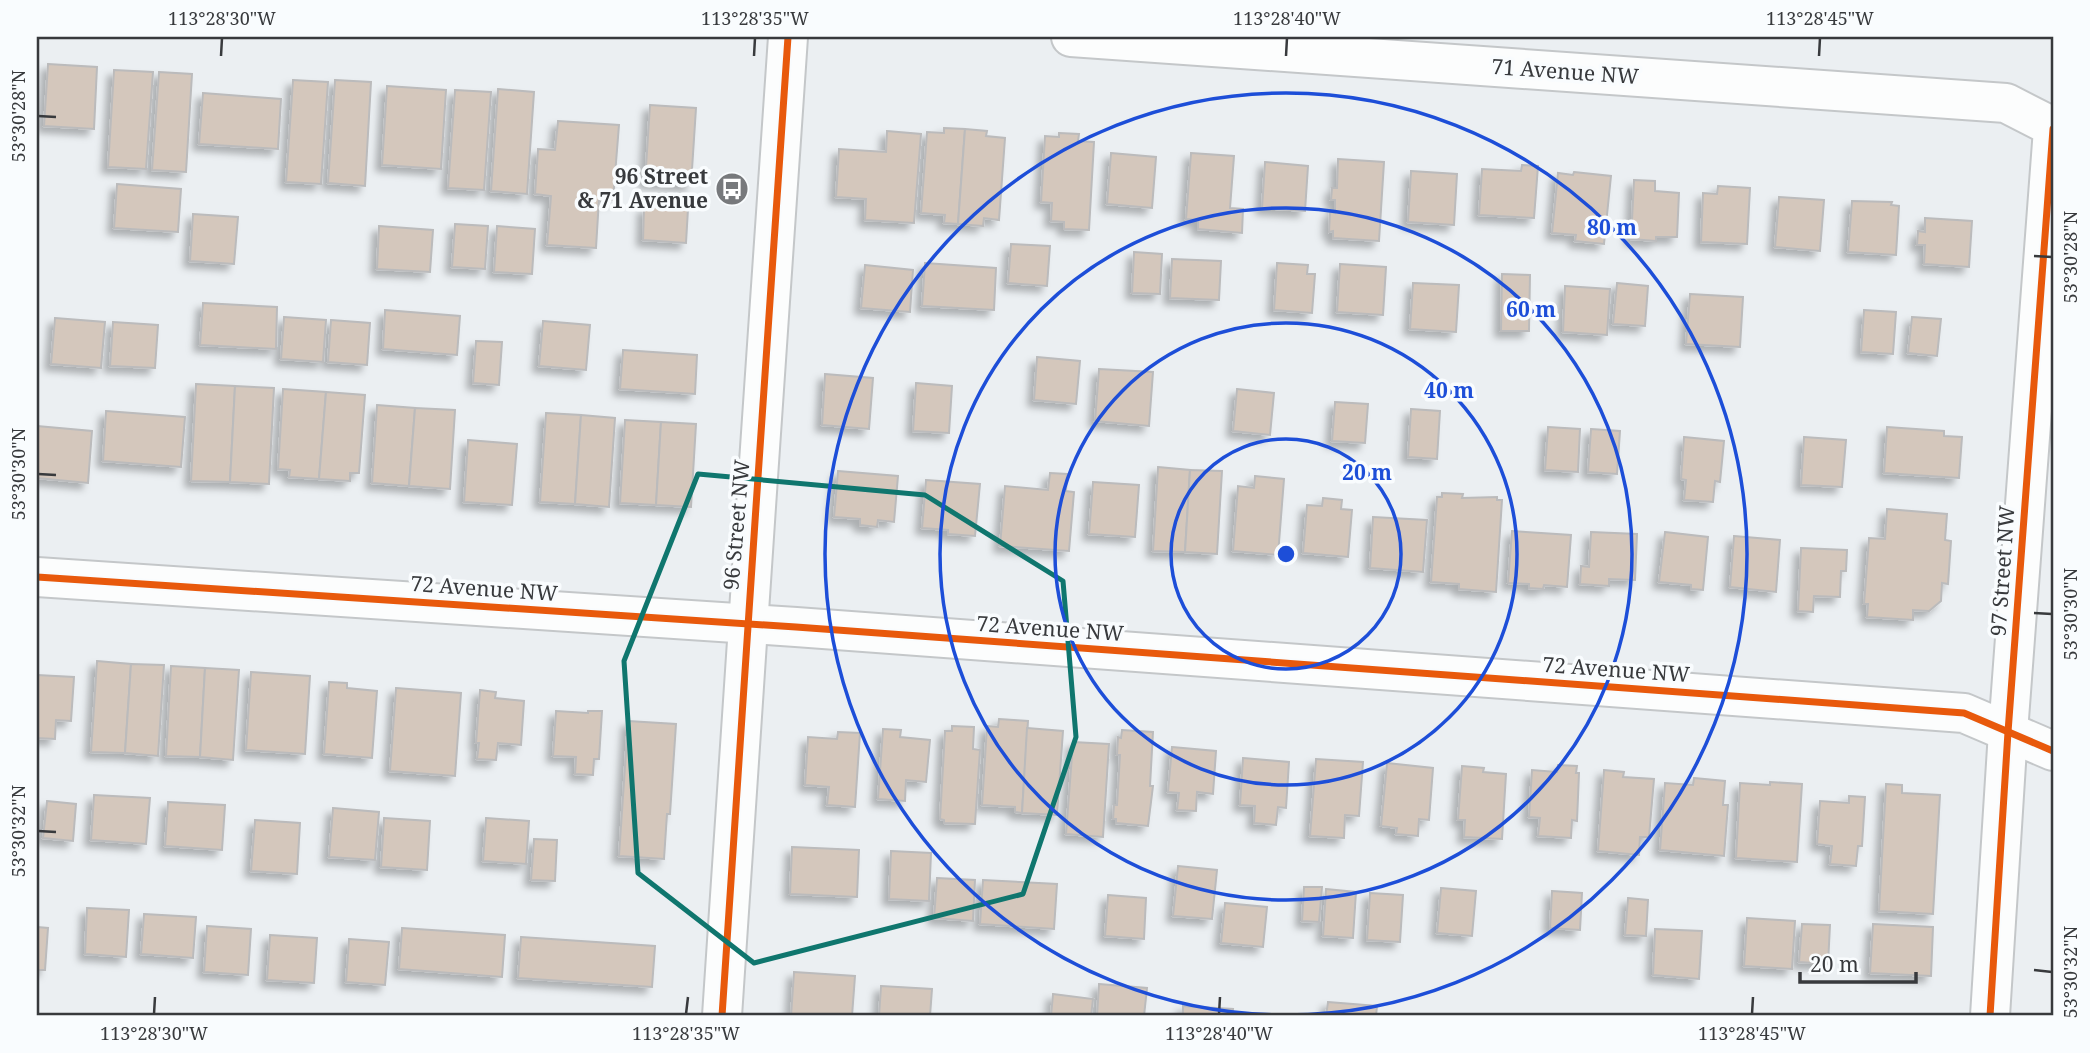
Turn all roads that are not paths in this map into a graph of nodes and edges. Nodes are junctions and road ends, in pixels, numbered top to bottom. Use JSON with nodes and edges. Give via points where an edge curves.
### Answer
{"nodes":[{"id":1,"x":788,"y":37,"type":"edge"},
{"id":2,"x":1071,"y":37,"type":"edge"},
{"id":3,"x":2053,"y":128,"type":"edge"},
{"id":4,"x":37,"y":577,"type":"edge"},
{"id":5,"x":747,"y":624,"type":"junction"},
{"id":6,"x":2008,"y":732,"type":"junction"},
{"id":7,"x":2053,"y":751,"type":"edge"},
{"id":8,"x":722,"y":1016,"type":"edge"},
{"id":9,"x":1990,"y":1016,"type":"edge"}],
"edges":[{"from":1,"to":5,"type":"street","name":"96 Street NW"},
{"from":2,"to":3,"type":"street","name":"71 Avenue NW","via":[[2006,103]]},
{"from":3,"to":6,"type":"street","name":"97 Street NW"},
{"from":4,"to":5,"type":"street","name":"72 Avenue NW"},
{"from":5,"to":6,"type":"street","name":"72 Avenue NW","via":[[1964,713]]},
{"from":5,"to":8,"type":"street","name":"96 Street NW"},
{"from":6,"to":7,"type":"street","name":"72 Avenue NW"},
{"from":6,"to":9,"type":"street","name":"97 Street NW"}]}
